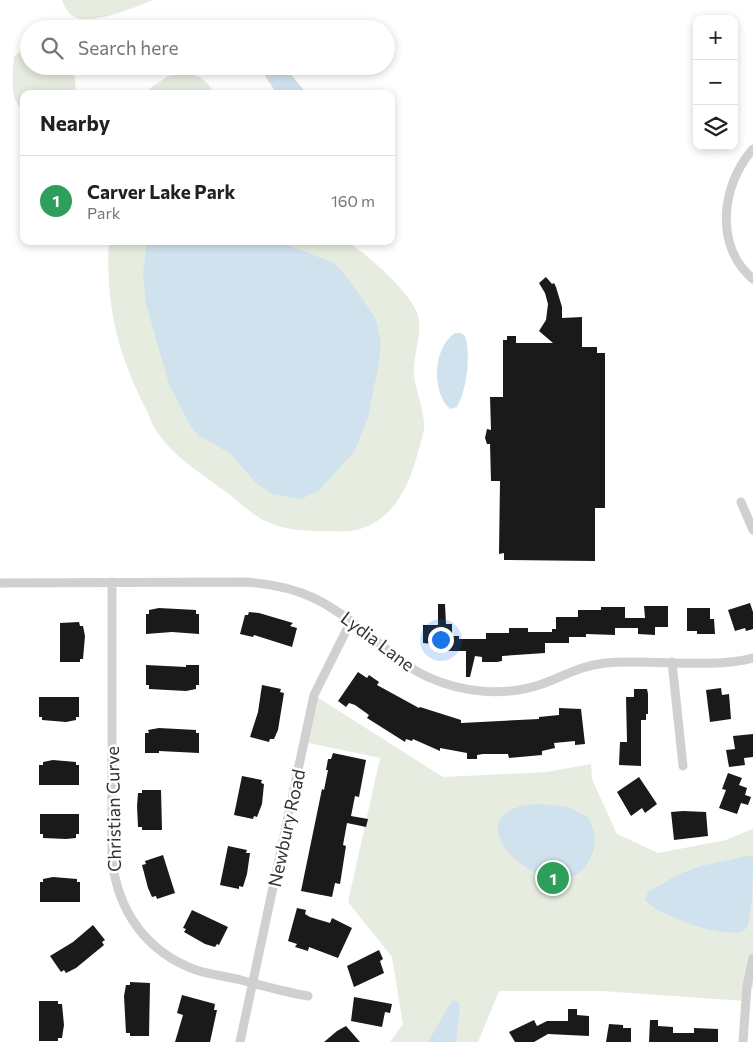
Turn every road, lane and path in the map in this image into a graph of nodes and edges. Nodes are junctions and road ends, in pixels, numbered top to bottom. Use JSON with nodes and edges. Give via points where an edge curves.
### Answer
{"nodes":[{"id":1,"x":753,"y":149,"type":"edge"},
{"id":2,"x":753,"y":280,"type":"edge"},
{"id":3,"x":741,"y":502,"type":"dead end"},
{"id":4,"x":753,"y":530,"type":"edge"},
{"id":5,"x":112,"y":582,"type":"junction"},
{"id":6,"x":0,"y":583,"type":"edge"},
{"id":7,"x":351,"y":621,"type":"junction"},
{"id":8,"x":753,"y":658,"type":"edge"},
{"id":9,"x":672,"y":662,"type":"junction"},
{"id":10,"x":683,"y":766,"type":"dead end"},
{"id":11,"x":753,"y":958,"type":"edge"},
{"id":12,"x":253,"y":984,"type":"junction"},
{"id":13,"x":308,"y":996,"type":"dead end"},
{"id":14,"x":240,"y":1042,"type":"edge"},
{"id":15,"x":744,"y":1042,"type":"edge"}],
"edges":[{"from":1,"to":2,"type":"street","via":[[730,190],[726,230],[733,255]]},
{"from":3,"to":4,"type":"street"},
{"from":5,"to":6,"type":"street","name":"Lydia Lane"},
{"from":5,"to":7,"type":"street","name":"Lydia Lane","via":[[278,585],[311,596]]},
{"from":5,"to":12,"type":"street","name":"Christian Curve","via":[[112,858],[122,903],[144,936],[166,955],[198,970]]},
{"from":7,"to":9,"type":"street","name":"Lydia Lane","via":[[418,672],[447,685],[471,690],[525,688],[594,664]]},
{"from":7,"to":12,"type":"street","name":"Newbury Road","via":[[314,695]]},
{"from":8,"to":9,"type":"street","name":"Lydia Lane"},
{"from":9,"to":10,"type":"street"},
{"from":11,"to":15,"type":"street","via":[[746,986]]},
{"from":12,"to":13,"type":"street","name":"Christian Curve"},
{"from":12,"to":14,"type":"street","name":"Newbury Road"}]}
